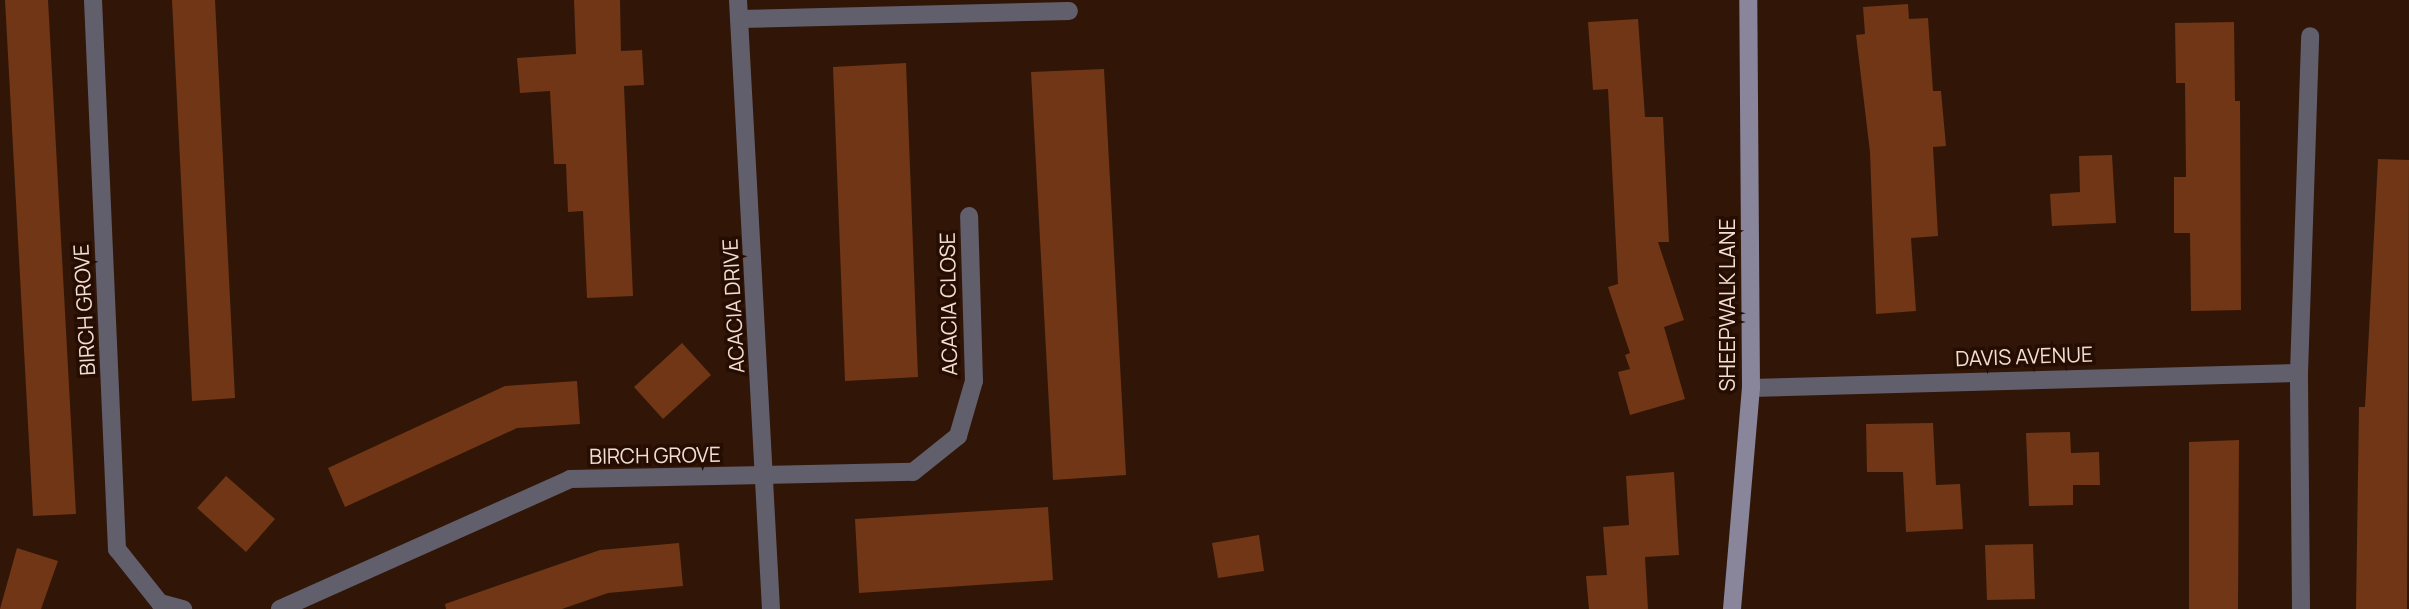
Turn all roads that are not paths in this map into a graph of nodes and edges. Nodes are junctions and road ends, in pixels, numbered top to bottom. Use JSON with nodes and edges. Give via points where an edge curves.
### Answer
{"nodes":[{"id":1,"x":93,"y":0,"type":"edge"},
{"id":2,"x":738,"y":0,"type":"edge"},
{"id":3,"x":1748,"y":0,"type":"edge"},
{"id":4,"x":1069,"y":11,"type":"dead end"},
{"id":5,"x":739,"y":19,"type":"junction"},
{"id":6,"x":2310,"y":36,"type":"dead end"},
{"id":7,"x":969,"y":216,"type":"dead end"},
{"id":8,"x":2299,"y":373,"type":"junction"},
{"id":9,"x":1751,"y":388,"type":"junction"},
{"id":10,"x":765,"y":476,"type":"junction"},
{"id":11,"x":158,"y":606,"type":"edge"},
{"id":12,"x":183,"y":609,"type":"edge"},
{"id":13,"x":280,"y":609,"type":"edge"},
{"id":14,"x":771,"y":609,"type":"edge"},
{"id":15,"x":1732,"y":609,"type":"edge"},
{"id":16,"x":2301,"y":609,"type":"edge"}],
"edges":[{"from":1,"to":11,"type":"street","name":"BIRCH GROVE","via":[[117,549]]},
{"from":2,"to":5,"type":"street","name":"ACACIA DRIVE"},
{"from":3,"to":9,"type":"main road","name":"SHEEPWALK LANE"},
{"from":4,"to":5,"type":"street"},
{"from":5,"to":10,"type":"street","name":"ACACIA DRIVE"},
{"from":6,"to":8,"type":"street"},
{"from":7,"to":10,"type":"street","name":"ACACIA CLOSE","via":[[974,381],[958,436],[914,472]]},
{"from":8,"to":9,"type":"street","name":"DAVIS AVENUE"},
{"from":8,"to":16,"type":"street"},
{"from":9,"to":15,"type":"main road","name":"SHEEPWALK LANE"},
{"from":10,"to":13,"type":"street","name":"BIRCH GROVE","via":[[570,479]]},
{"from":10,"to":14,"type":"street","name":"ACACIA DRIVE"},
{"from":11,"to":12,"type":"street","name":"BIRCH GROVE"}]}
